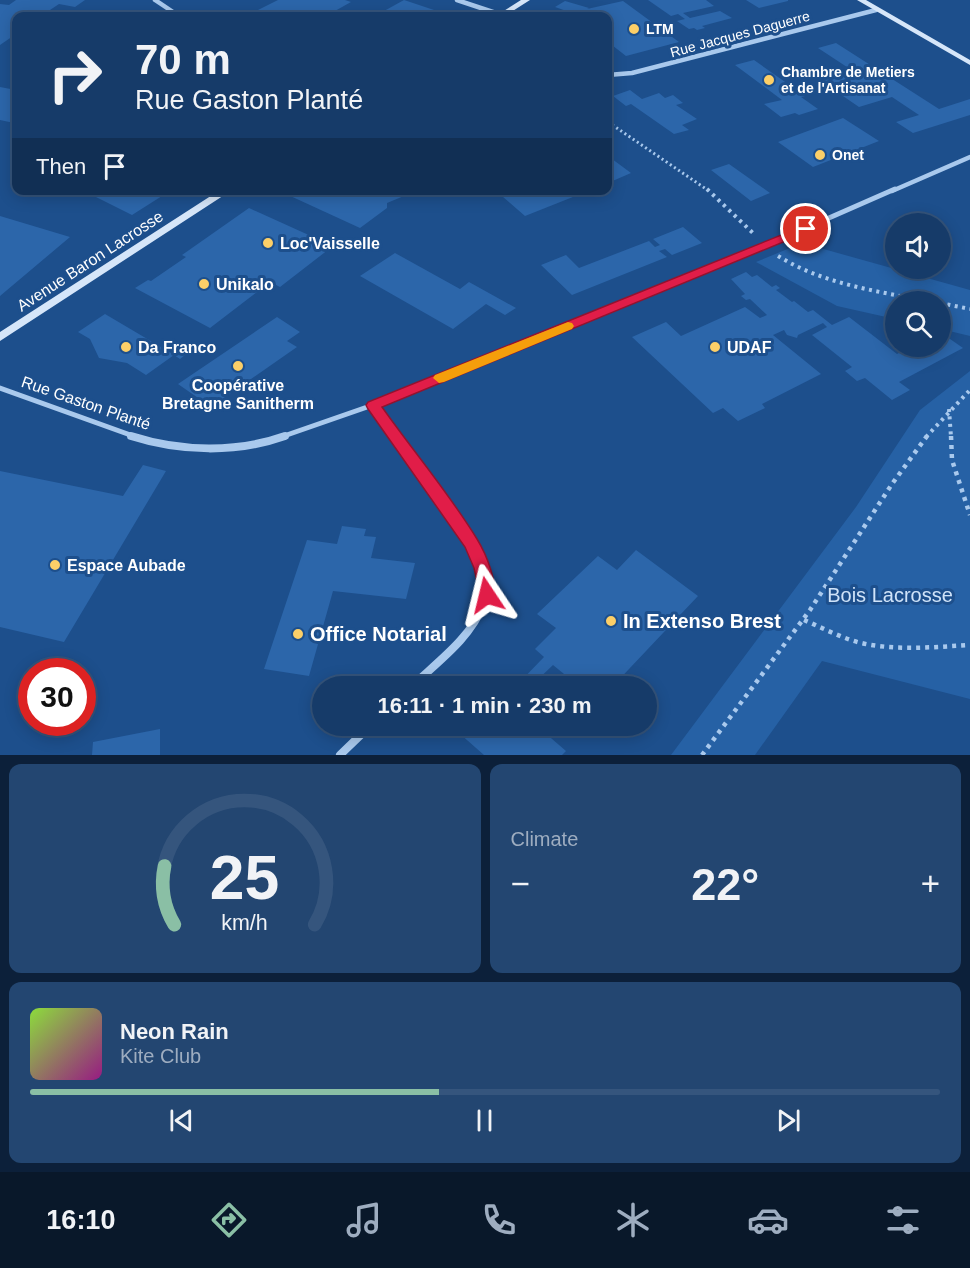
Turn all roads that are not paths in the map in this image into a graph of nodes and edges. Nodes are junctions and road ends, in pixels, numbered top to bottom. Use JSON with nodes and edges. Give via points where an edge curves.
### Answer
{"nodes":[{"id":1,"x":155,"y":0,"type":"edge"},
{"id":2,"x":457,"y":0,"type":"edge"},
{"id":3,"x":526,"y":0,"type":"edge"},
{"id":4,"x":861,"y":0,"type":"edge"},
{"id":5,"x":876,"y":10,"type":"junction"},
{"id":6,"x":173,"y":12,"type":"edge"},
{"id":7,"x":490,"y":12,"type":"edge"},
{"id":8,"x":507,"y":12,"type":"edge"},
{"id":9,"x":970,"y":63,"type":"edge"},
{"id":10,"x":612,"y":75,"type":"edge"},
{"id":11,"x":970,"y":158,"type":"edge"},
{"id":12,"x":219,"y":195,"type":"edge"},
{"id":13,"x":0,"y":337,"type":"edge"},
{"id":14,"x":0,"y":388,"type":"edge"},
{"id":15,"x":373,"y":405,"type":"junction"},
{"id":16,"x":422,"y":676,"type":"edge"},
{"id":17,"x":360,"y":736,"type":"edge"},
{"id":18,"x":340,"y":755,"type":"edge"}],
"edges":[{"from":1,"to":6,"type":"street"},
{"from":2,"to":7,"type":"street"},
{"from":3,"to":8,"type":"street"},
{"from":4,"to":5,"type":"street"},
{"from":5,"to":9,"type":"street"},
{"from":5,"to":10,"type":"street","name":"Rue Jacques Daguerre","via":[[632,73]]},
{"from":11,"to":15,"type":"street","name":"Rue Gaston Planté"},
{"from":12,"to":13,"type":"street","name":"Avenue Baron Lacrosse"},
{"from":14,"to":15,"type":"street","name":"Rue Gaston Planté","via":[[135,437],[187,447],[225,448],[276,439]]},
{"from":15,"to":16,"type":"street","via":[[471,544],[483,568],[487,595],[477,620]]},
{"from":17,"to":18,"type":"street"}]}
